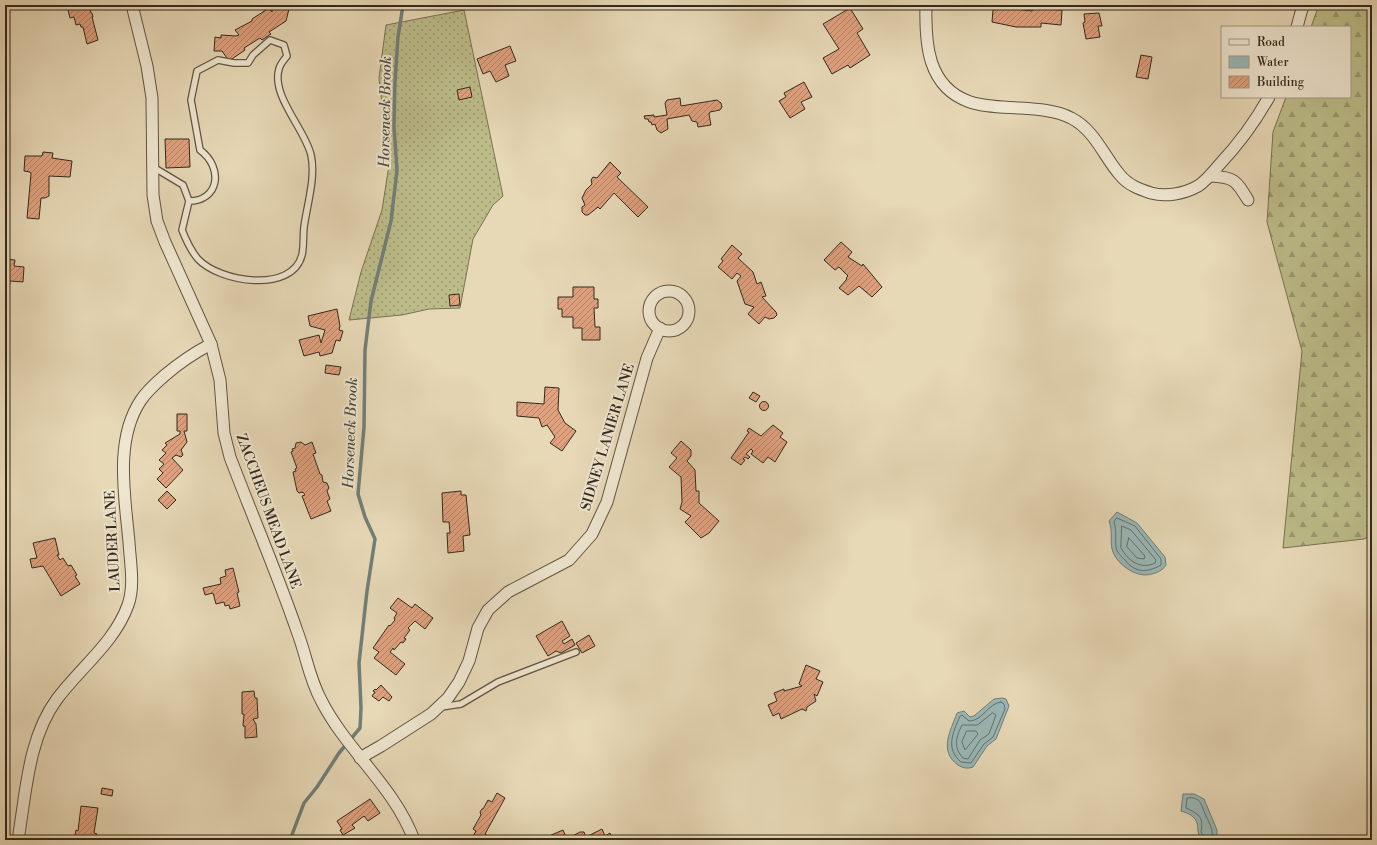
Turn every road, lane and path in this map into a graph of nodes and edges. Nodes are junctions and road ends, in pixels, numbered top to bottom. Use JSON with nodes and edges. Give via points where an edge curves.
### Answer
{"nodes":[{"id":1,"x":132,"y":5,"type":"edge"},
{"id":2,"x":926,"y":5,"type":"edge"},
{"id":3,"x":1303,"y":5,"type":"edge"},
{"id":4,"x":1298,"y":26,"type":"edge"},
{"id":5,"x":1268,"y":98,"type":"edge"},
{"id":6,"x":152,"y":167,"type":"junction"},
{"id":7,"x":1210,"y":176,"type":"junction"},
{"id":8,"x":1248,"y":200,"type":"dead end"},
{"id":9,"x":189,"y":201,"type":"junction"},
{"id":10,"x":660,"y":328,"type":"dead end"},
{"id":11,"x":211,"y":344,"type":"junction"},
{"id":12,"x":576,"y":652,"type":"dead end"},
{"id":13,"x":438,"y":707,"type":"junction"},
{"id":14,"x":357,"y":754,"type":"junction"},
{"id":15,"x":18,"y":840,"type":"edge"},
{"id":16,"x":414,"y":840,"type":"edge"}],
"edges":[{"from":1,"to":6,"type":"street","name":"ZACCHEUS MEAD LANE","via":[[152,98]]},
{"from":2,"to":7,"type":"street","via":[[928,53],[940,80],[951,92],[970,102],[1052,112],[1071,118],[1094,138],[1119,175],[1128,184],[1140,190],[1170,195],[1198,186]]},
{"from":3,"to":4,"type":"street"},
{"from":5,"to":7,"type":"street","via":[[1256,121]]},
{"from":6,"to":9,"type":"lane","via":[[183,185]]},
{"from":6,"to":11,"type":"street","name":"ZACCHEUS MEAD LANE","via":[[157,221],[164,242]]},
{"from":7,"to":8,"type":"street","via":[[1231,179],[1238,183]]},
{"from":9,"to":9,"type":"lane","via":[[182,230],[198,259],[212,269],[255,282],[279,279],[294,270],[302,255],[312,174],[311,155],[289,112],[277,79],[279,68],[287,56],[284,45],[270,40],[248,62],[218,60],[197,71],[191,100],[200,150],[215,169],[216,180],[210,192],[196,201]]},
{"from":10,"to":13,"type":"street","name":"SIDNEY LANIER LANE","via":[[647,358],[607,502],[592,534],[569,560],[508,592],[488,610],[478,628],[469,661],[459,682]]},
{"from":11,"to":14,"type":"street","name":"ZACCHEUS MEAD LANE","via":[[220,380],[224,434],[230,457],[298,633],[311,679],[320,699]]},
{"from":11,"to":15,"type":"street","name":"LAUDER LANE","via":[[194,352],[152,386],[140,400],[132,419],[124,449],[131,576],[129,604],[115,631],[49,712],[34,753]]},
{"from":12,"to":13,"type":"lane","via":[[498,682],[461,704]]},
{"from":13,"to":14,"type":"street","name":"SIDNEY LANIER LANE","via":[[381,746]]},
{"from":14,"to":16,"type":"street","name":"ZACCHEUS MEAD LANE","via":[[391,796],[409,825]]}]}
